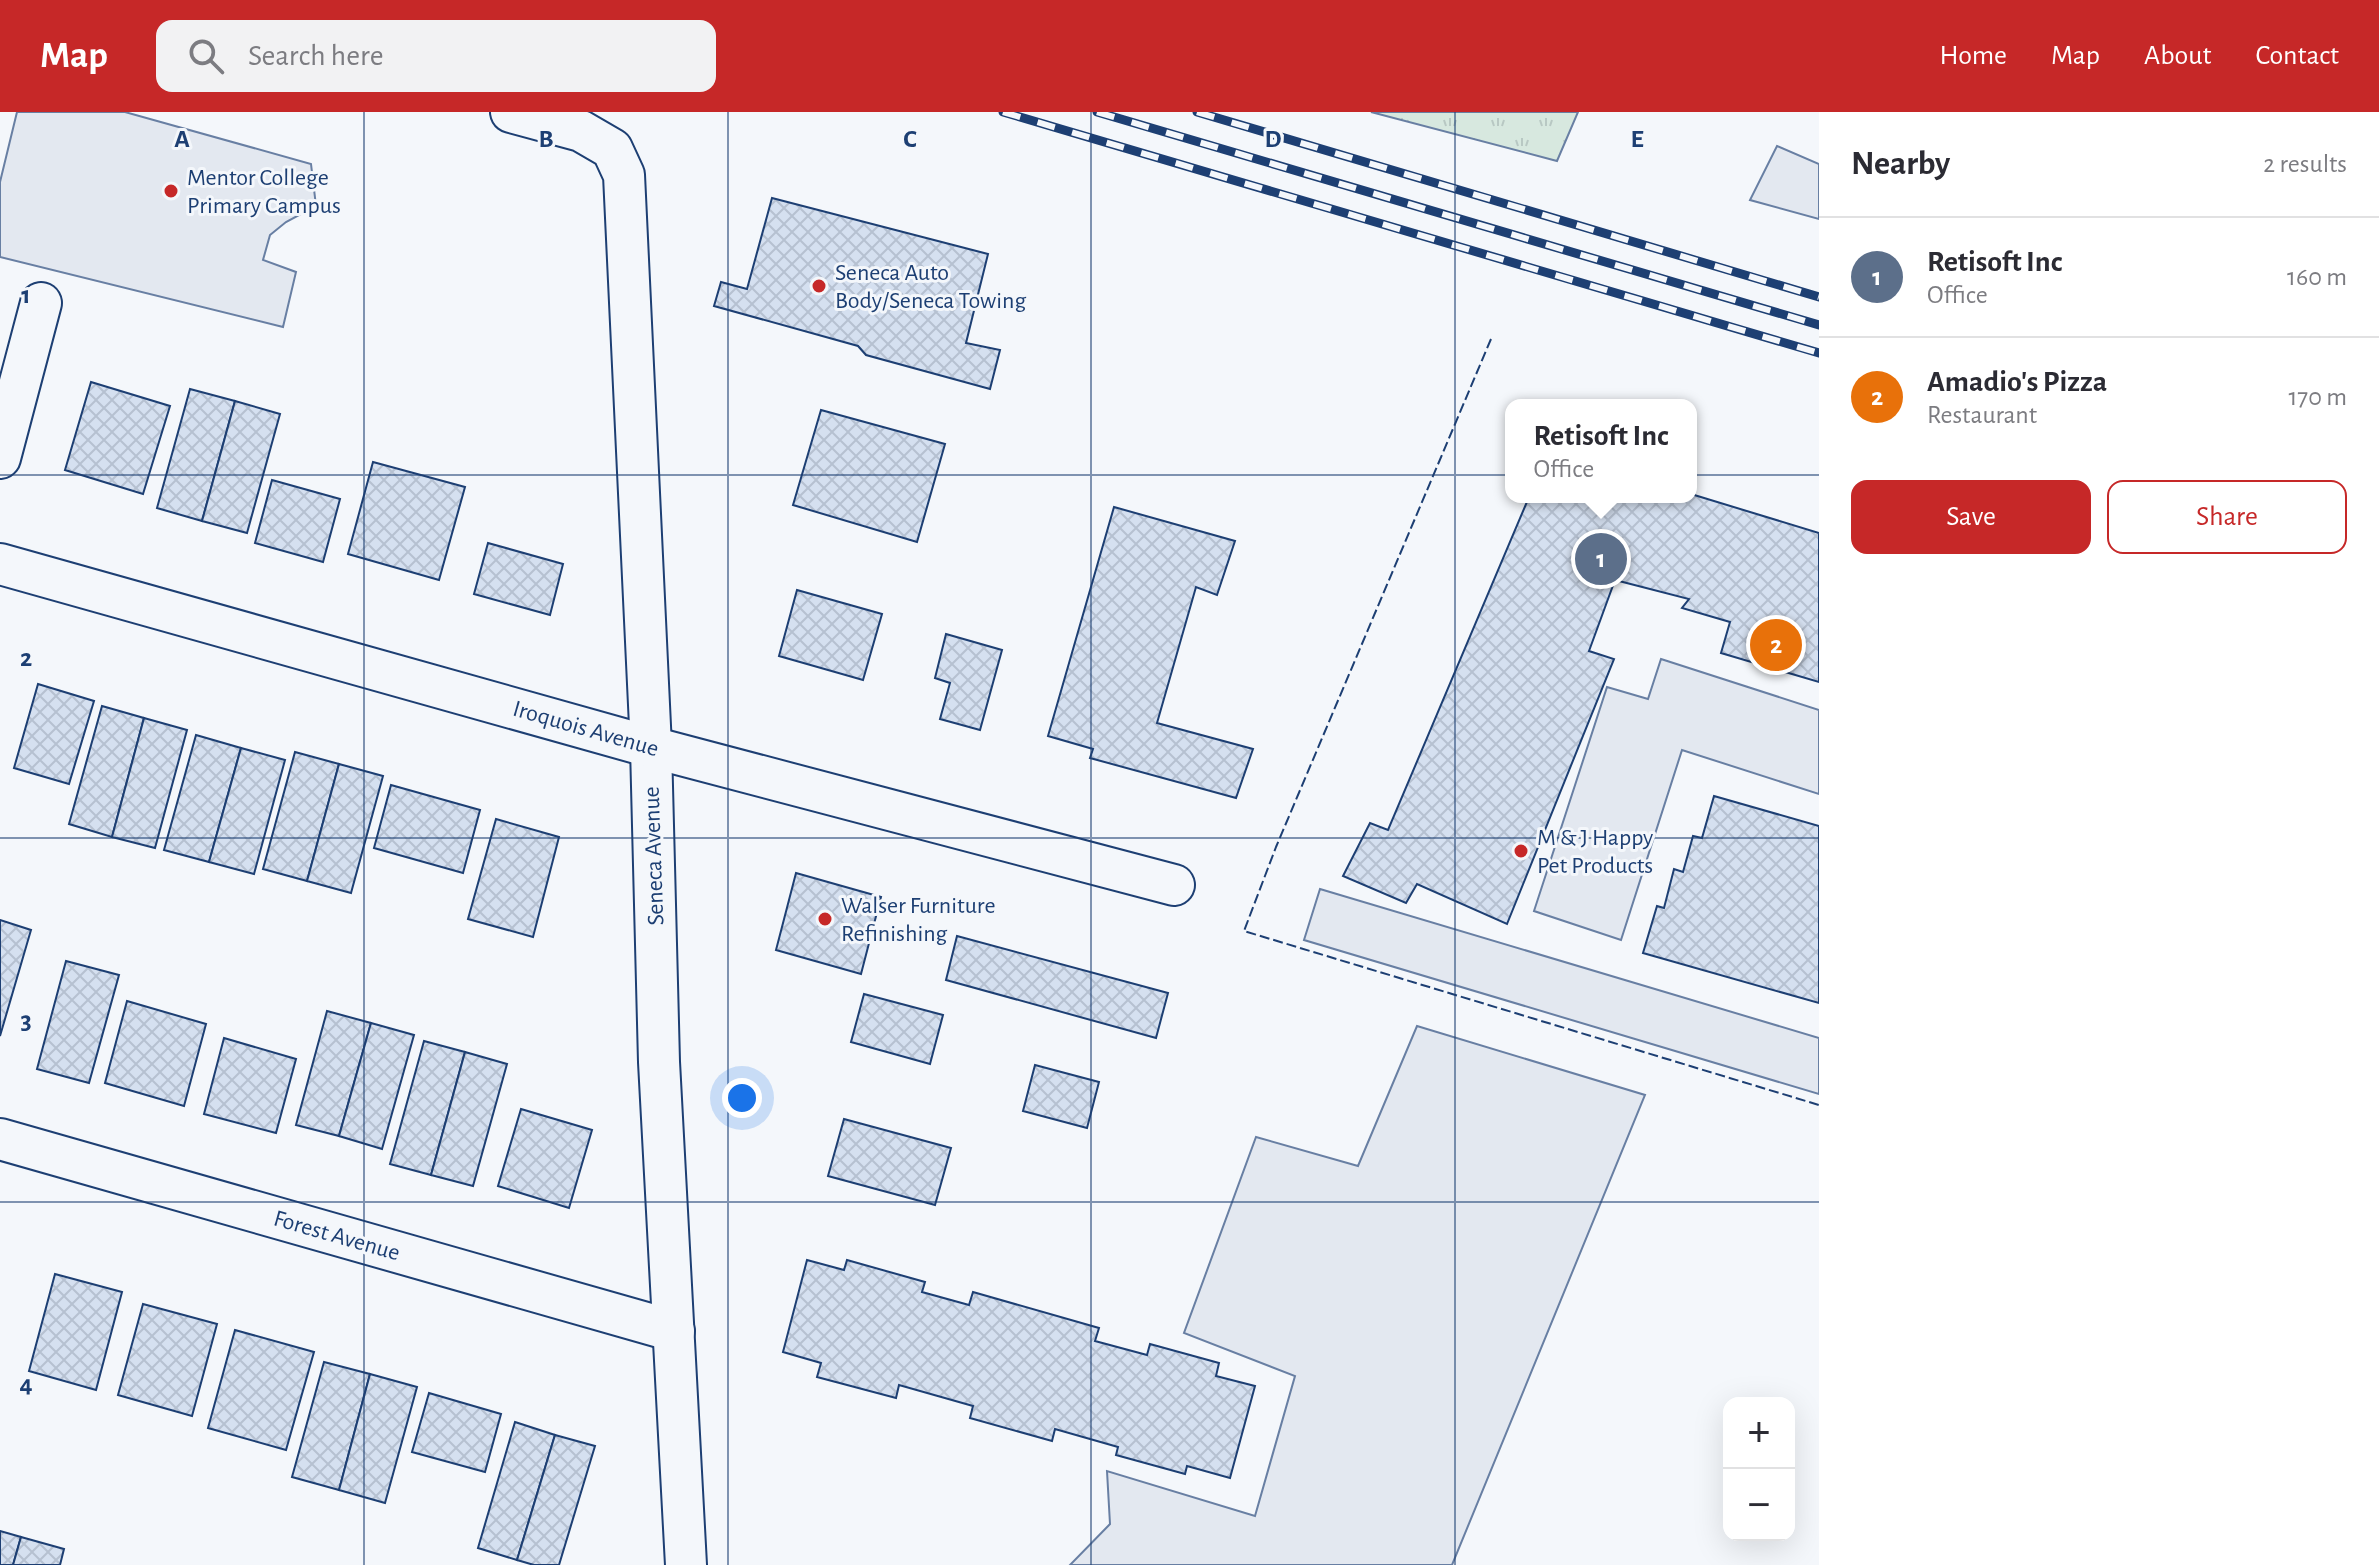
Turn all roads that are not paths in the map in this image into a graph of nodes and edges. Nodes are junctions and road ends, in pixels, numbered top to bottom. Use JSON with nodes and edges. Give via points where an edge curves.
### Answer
{"nodes":[{"id":1,"x":511,"y":112,"type":"edge"},
{"id":2,"x":41,"y":303,"type":"dead end"},
{"id":3,"x":0,"y":458,"type":"edge"},
{"id":4,"x":0,"y":564,"type":"edge"},
{"id":5,"x":651,"y":747,"type":"junction"},
{"id":6,"x":1174,"y":885,"type":"dead end"},
{"id":7,"x":0,"y":1139,"type":"edge"},
{"id":8,"x":674,"y":1331,"type":"junction"},
{"id":9,"x":686,"y":1565,"type":"edge"}],
"edges":[{"from":1,"to":5,"type":"street","name":"Seneca Avenue","via":[[581,131],[612,149],[624,175]]},
{"from":2,"to":3,"type":"street"},
{"from":4,"to":5,"type":"street","name":"Iroquois Avenue"},
{"from":5,"to":6,"type":"street","name":"Iroquois Avenue"},
{"from":5,"to":8,"type":"street","name":"Seneca Avenue","via":[[659,1062]]},
{"from":7,"to":8,"type":"street","name":"Forest Avenue"},
{"from":8,"to":9,"type":"street","name":"Seneca Avenue"}]}
